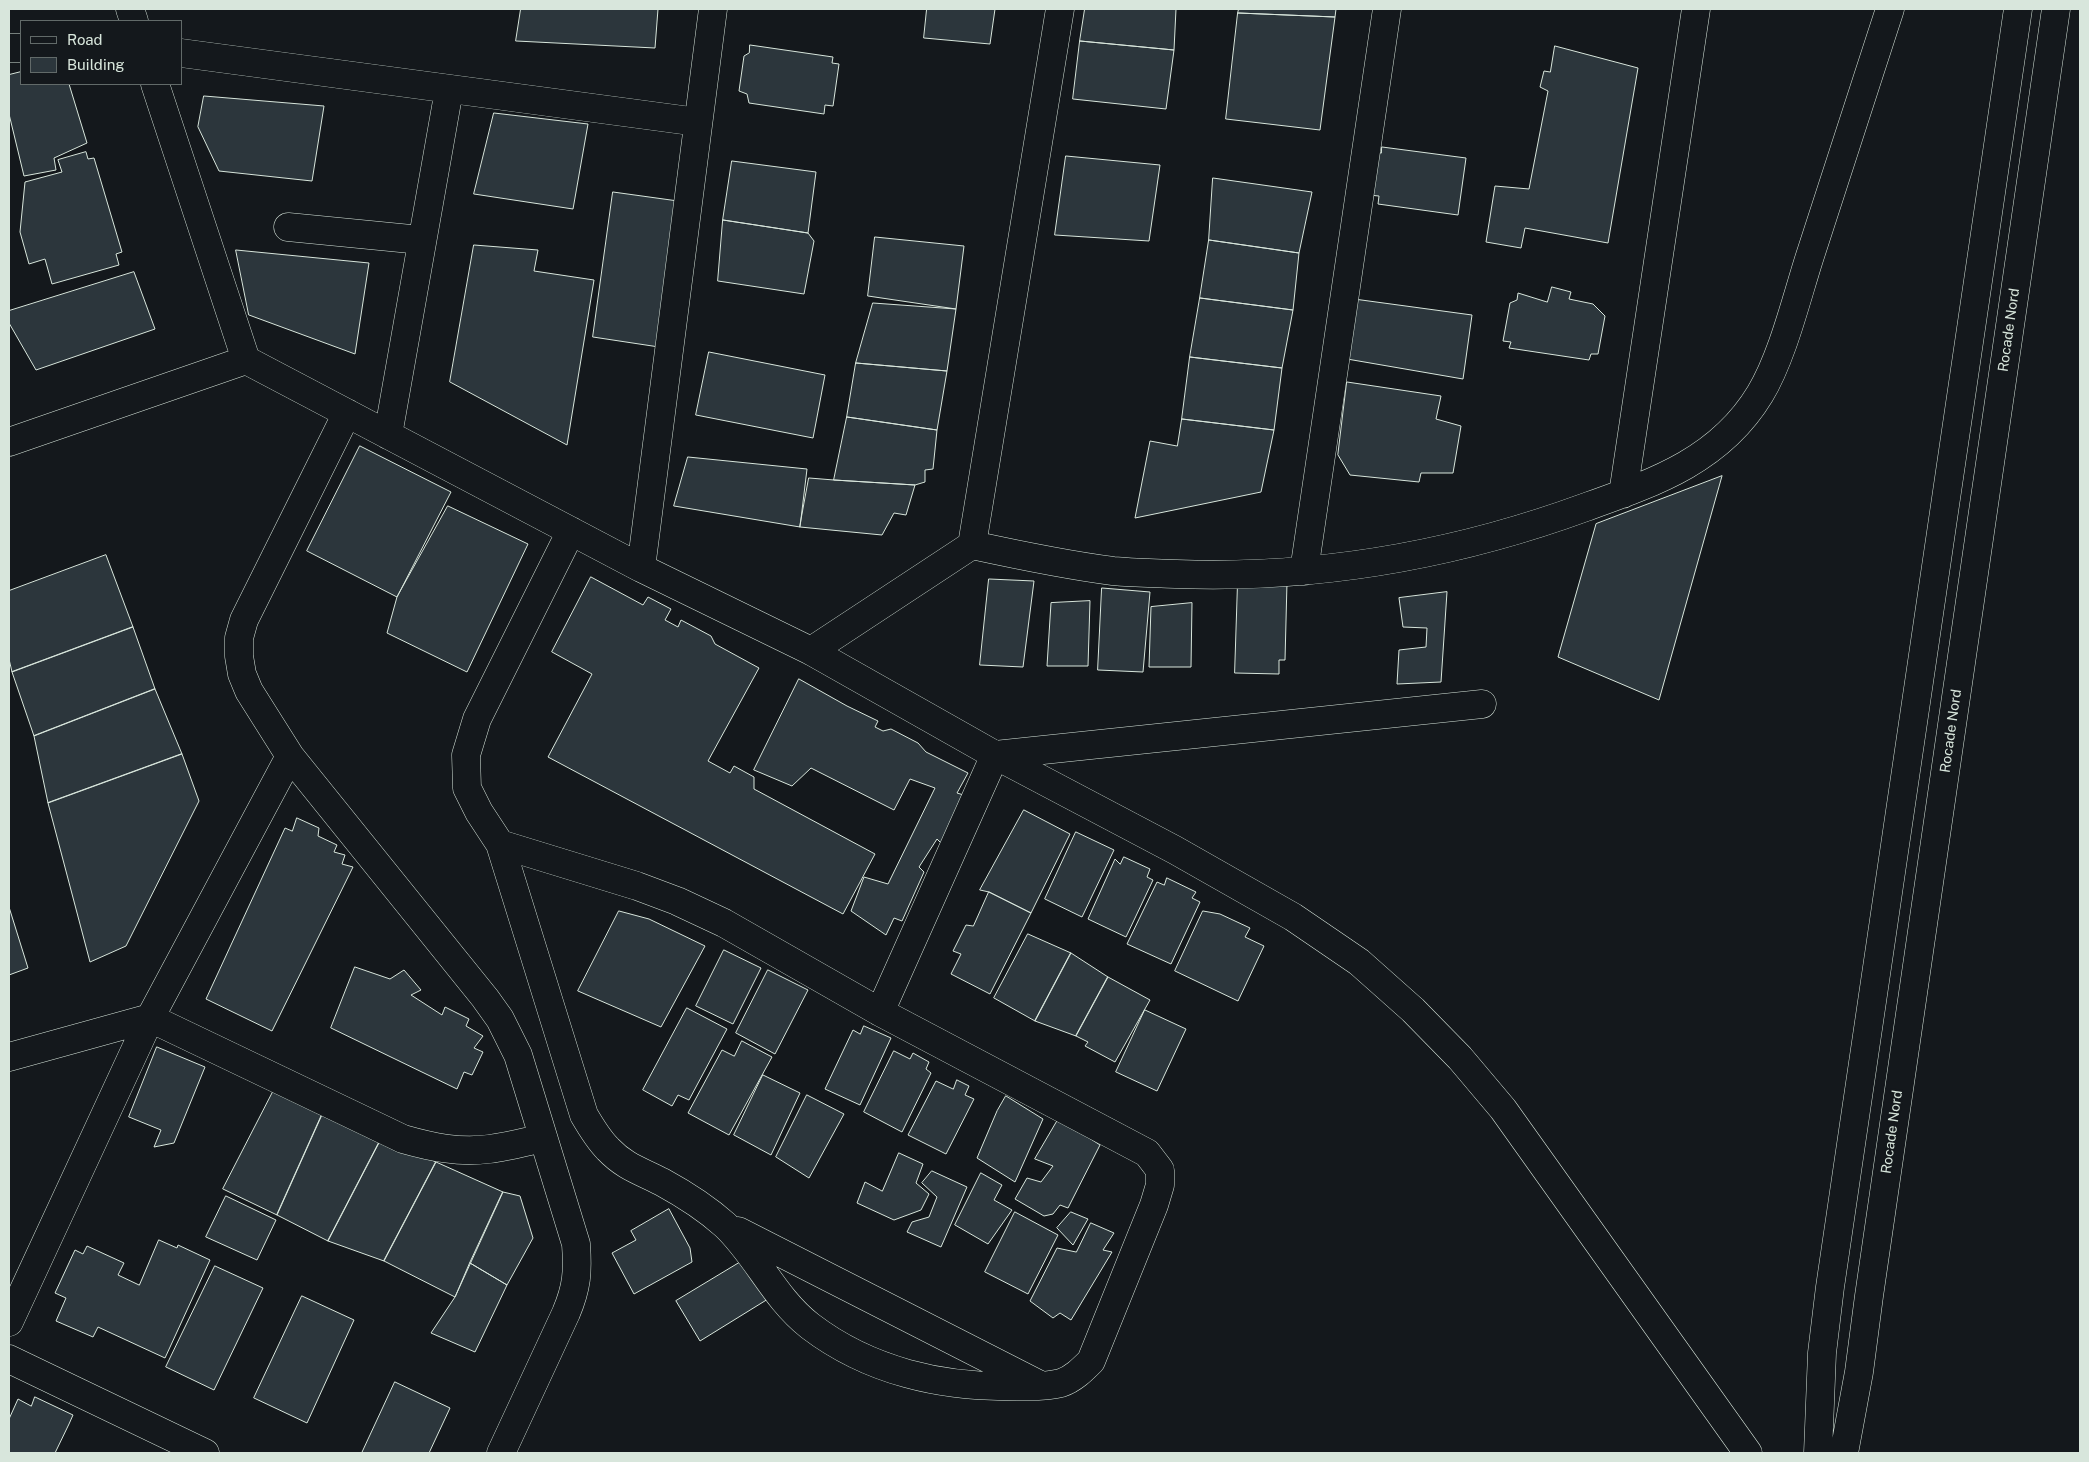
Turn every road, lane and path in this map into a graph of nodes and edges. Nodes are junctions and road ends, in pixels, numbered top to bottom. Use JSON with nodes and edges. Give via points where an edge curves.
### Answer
{"nodes":[{"id":1,"x":713,"y":9,"type":"edge"},
{"id":2,"x":1060,"y":9,"type":"edge"},
{"id":3,"x":1386,"y":9,"type":"edge"},
{"id":4,"x":1696,"y":9,"type":"edge"},
{"id":5,"x":1890,"y":9,"type":"edge"},
{"id":6,"x":2018,"y":9,"type":"edge"},
{"id":7,"x":2056,"y":9,"type":"edge"},
{"id":8,"x":182,"y":53,"type":"edge"},
{"id":9,"x":155,"y":85,"type":"edge"},
{"id":10,"x":449,"y":90,"type":"junction"},
{"id":11,"x":698,"y":122,"type":"junction"},
{"id":12,"x":288,"y":227,"type":"dead end"},
{"id":13,"x":421,"y":240,"type":"junction"},
{"id":14,"x":246,"y":360,"type":"junction"},
{"id":15,"x":347,"y":413,"type":"junction"},
{"id":16,"x":388,"y":435,"type":"junction"},
{"id":17,"x":9,"y":442,"type":"edge"},
{"id":18,"x":1623,"y":494,"type":"junction"},
{"id":19,"x":571,"y":532,"type":"junction"},
{"id":20,"x":972,"y":545,"type":"junction"},
{"id":21,"x":641,"y":568,"type":"junction"},
{"id":22,"x":1304,"y":571,"type":"junction"},
{"id":23,"x":811,"y":651,"type":"junction"},
{"id":24,"x":1482,"y":704,"type":"dead end"},
{"id":25,"x":995,"y":755,"type":"junction"},
{"id":26,"x":290,"y":756,"type":"junction"},
{"id":27,"x":500,"y":844,"type":"junction"},
{"id":28,"x":880,"y":1012,"type":"junction"},
{"id":29,"x":150,"y":1018,"type":"junction"},
{"id":30,"x":9,"y":1057,"type":"edge"},
{"id":31,"x":543,"y":1138,"type":"junction"},
{"id":32,"x":724,"y":1224,"type":"junction"},
{"id":33,"x":9,"y":1322,"type":"edge"},
{"id":34,"x":9,"y":1359,"type":"edge"},
{"id":35,"x":1042,"y":1386,"type":"junction"},
{"id":36,"x":205,"y":1453,"type":"edge"},
{"id":37,"x":501,"y":1453,"type":"edge"},
{"id":38,"x":1748,"y":1453,"type":"edge"},
{"id":39,"x":1818,"y":1453,"type":"edge"},
{"id":40,"x":1844,"y":1453,"type":"edge"}],
"edges":[{"from":1,"to":11,"type":"main road"},
{"from":2,"to":20,"type":"main road"},
{"from":3,"to":22,"type":"main road"},
{"from":4,"to":18,"type":"main road"},
{"from":5,"to":18,"type":"main road","via":[[1785,334],[1761,392],[1740,422],[1714,448],[1684,468]]},
{"from":6,"to":39,"type":"main road","via":[[1830,1287],[1822,1353]]},
{"from":7,"to":40,"type":"main road","name":"Rocade Nord","via":[[1859,1372]]},
{"from":8,"to":10,"type":"main road"},
{"from":9,"to":14,"type":"main road"},
{"from":10,"to":11,"type":"main road"},
{"from":10,"to":13,"type":"main road"},
{"from":11,"to":21,"type":"main road"},
{"from":12,"to":13,"type":"main road"},
{"from":13,"to":16,"type":"main road"},
{"from":14,"to":15,"type":"main road"},
{"from":14,"to":17,"type":"main road"},
{"from":15,"to":16,"type":"main road"},
{"from":15,"to":26,"type":"main road","via":[[244,620],[239,638],[242,674],[249,691]]},
{"from":16,"to":19,"type":"main road"},
{"from":18,"to":22,"type":"main road","via":[[1552,519],[1434,551]]},
{"from":19,"to":21,"type":"main road"},
{"from":19,"to":27,"type":"main road","via":[[477,719],[466,755],[467,788]]},
{"from":20,"to":22,"type":"main road","via":[[1115,571],[1210,575]]},
{"from":20,"to":23,"type":"main road"},
{"from":21,"to":23,"type":"main road"},
{"from":23,"to":25,"type":"main road"},
{"from":24,"to":25,"type":"main road"},
{"from":25,"to":28,"type":"main road"},
{"from":25,"to":38,"type":"main road","via":[[1175,850],[1292,917],[1359,962],[1413,1010],[1503,1109]]},
{"from":26,"to":29,"type":"main road"},
{"from":26,"to":31,"type":"main road","via":[[500,1019],[518,1055]]},
{"from":27,"to":28,"type":"main road","via":[[677,901],[724,922]]},
{"from":27,"to":32,"type":"main road","via":[[584,1115],[608,1149],[624,1163],[694,1201]]},
{"from":28,"to":35,"type":"main road","via":[[1134,1144],[1148,1153],[1160,1170],[1160,1185],[1154,1205],[1091,1361],[1078,1374],[1061,1383]]},
{"from":29,"to":30,"type":"main road"},
{"from":29,"to":31,"type":"main road","via":[[403,1139],[431,1147],[460,1150],[488,1149]]},
{"from":29,"to":33,"type":"main road"},
{"from":31,"to":37,"type":"main road","via":[[576,1244],[578,1271],[566,1313]]},
{"from":32,"to":35,"type":"main road"},
{"from":32,"to":35,"type":"main road","via":[[750,1252],[776,1291],[808,1325],[847,1351],[889,1370],[935,1380],[979,1387]]},
{"from":34,"to":36,"type":"main road"}]}
